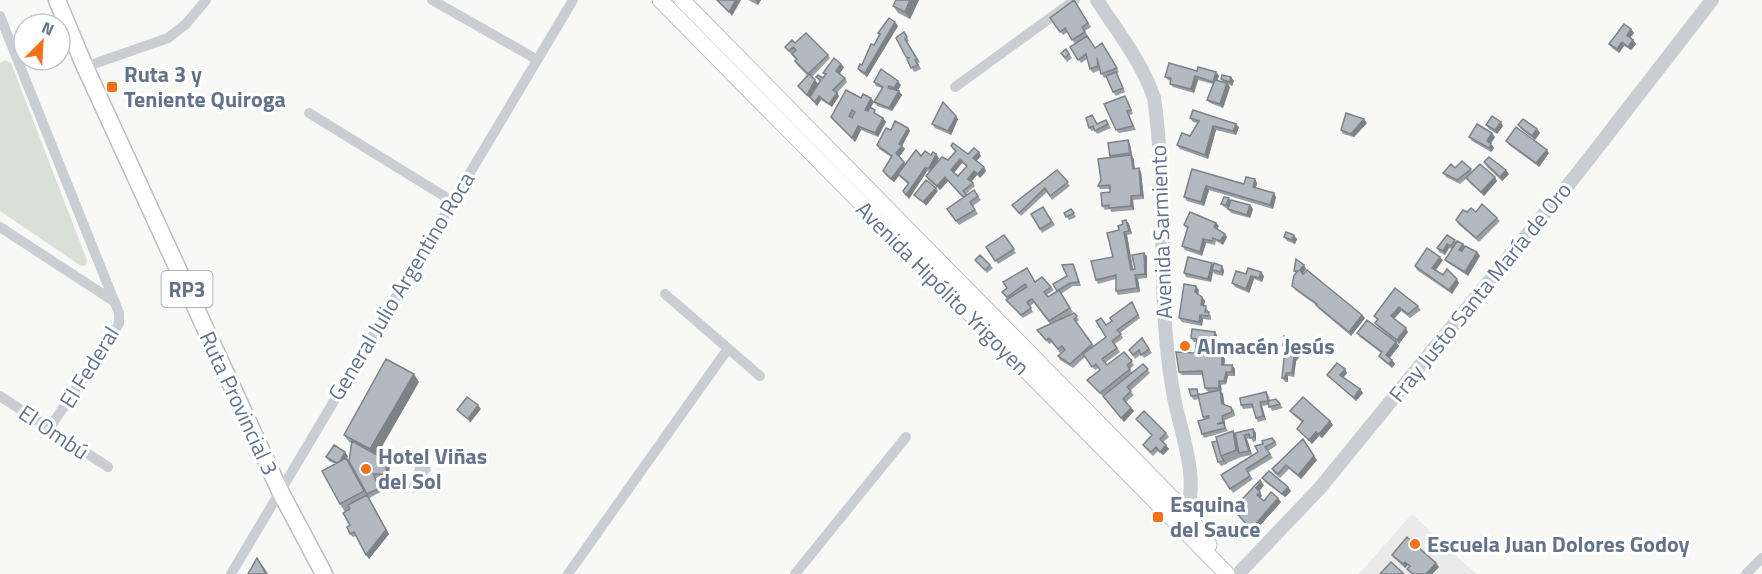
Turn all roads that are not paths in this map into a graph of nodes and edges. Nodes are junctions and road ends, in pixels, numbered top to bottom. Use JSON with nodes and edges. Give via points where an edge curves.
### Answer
{"nodes":[{"id":1,"x":57,"y":0,"type":"edge"},
{"id":2,"x":206,"y":0,"type":"edge"},
{"id":3,"x":432,"y":0,"type":"edge"},
{"id":4,"x":573,"y":0,"type":"edge"},
{"id":5,"x":660,"y":0,"type":"edge"},
{"id":6,"x":682,"y":0,"type":"edge"},
{"id":7,"x":1075,"y":0,"type":"edge"},
{"id":8,"x":1097,"y":0,"type":"edge"},
{"id":9,"x":1712,"y":0,"type":"edge"},
{"id":10,"x":0,"y":16,"type":"edge"},
{"id":11,"x":3,"y":31,"type":"edge"},
{"id":12,"x":0,"y":43,"type":"edge"},
{"id":13,"x":536,"y":59,"type":"junction"},
{"id":14,"x":85,"y":66,"type":"junction"},
{"id":15,"x":955,"y":87,"type":"dead end"},
{"id":16,"x":309,"y":113,"type":"dead end"},
{"id":17,"x":841,"y":173,"type":"junction"},
{"id":18,"x":452,"y":201,"type":"junction"},
{"id":19,"x":0,"y":227,"type":"edge"},
{"id":20,"x":665,"y":294,"type":"dead end"},
{"id":21,"x":116,"y":302,"type":"junction"},
{"id":22,"x":727,"y":350,"type":"junction"},
{"id":23,"x":760,"y":376,"type":"dead end"},
{"id":24,"x":0,"y":396,"type":"edge"},
{"id":25,"x":50,"y":429,"type":"junction"},
{"id":26,"x":906,"y":437,"type":"dead end"},
{"id":27,"x":108,"y":467,"type":"dead end"},
{"id":28,"x":280,"y":491,"type":"junction"},
{"id":29,"x":1182,"y":518,"type":"junction"},
{"id":30,"x":1762,"y":558,"type":"edge"},
{"id":31,"x":231,"y":574,"type":"edge"},
{"id":32,"x":324,"y":574,"type":"edge"},
{"id":33,"x":568,"y":574,"type":"edge"},
{"id":34,"x":795,"y":574,"type":"edge"},
{"id":35,"x":1228,"y":574,"type":"edge"},
{"id":36,"x":1238,"y":574,"type":"edge"},
{"id":37,"x":1746,"y":574,"type":"edge"}],
"edges":[{"from":1,"to":14,"type":"main road","name":"Ruta Provincial 3","number":"RP3"},
{"from":2,"to":14,"type":"street","via":[[168,38]]},
{"from":3,"to":13,"type":"street"},
{"from":4,"to":13,"type":"street","name":"General Julio Argentino Roca"},
{"from":5,"to":17,"type":"main road","name":"Avenida Hipólito Yrigoyen"},
{"from":6,"to":17,"type":"main road","name":"Avenida Hipólito Yrigoyen"},
{"from":7,"to":15,"type":"street"},
{"from":8,"to":29,"type":"street","name":"Avenida Sarmiento","via":[[1134,56],[1154,98],[1166,354],[1191,474]]},
{"from":9,"to":36,"type":"street","name":"Fray Justo Santa María de Oro","via":[[1577,174],[1319,489]]},
{"from":10,"to":11,"type":"street"},
{"from":11,"to":12,"type":"street"},
{"from":11,"to":21,"type":"street"},
{"from":13,"to":18,"type":"street","name":"General Julio Argentino Roca"},
{"from":14,"to":28,"type":"main road","name":"Ruta Provincial 3","number":"RP3"},
{"from":16,"to":18,"type":"street"},
{"from":17,"to":29,"type":"main road","name":"Avenida Hipólito Yrigoyen"},
{"from":18,"to":28,"type":"street","name":"General Julio Argentino Roca"},
{"from":19,"to":21,"type":"street"},
{"from":20,"to":22,"type":"street"},
{"from":21,"to":25,"type":"street","name":"El Federal","via":[[119,324]]},
{"from":22,"to":23,"type":"street"},
{"from":22,"to":33,"type":"street"},
{"from":24,"to":25,"type":"street","name":"El Ombú"},
{"from":25,"to":27,"type":"street","name":"El Ombú"},
{"from":26,"to":34,"type":"street"},
{"from":28,"to":31,"type":"street","name":"General Julio Argentino Roca"},
{"from":28,"to":32,"type":"main road","name":"Ruta Provincial 3","number":"RP3"},
{"from":29,"to":35,"type":"main road","name":"Avenida Hipólito Yrigoyen"},
{"from":30,"to":37,"type":"street"}]}
